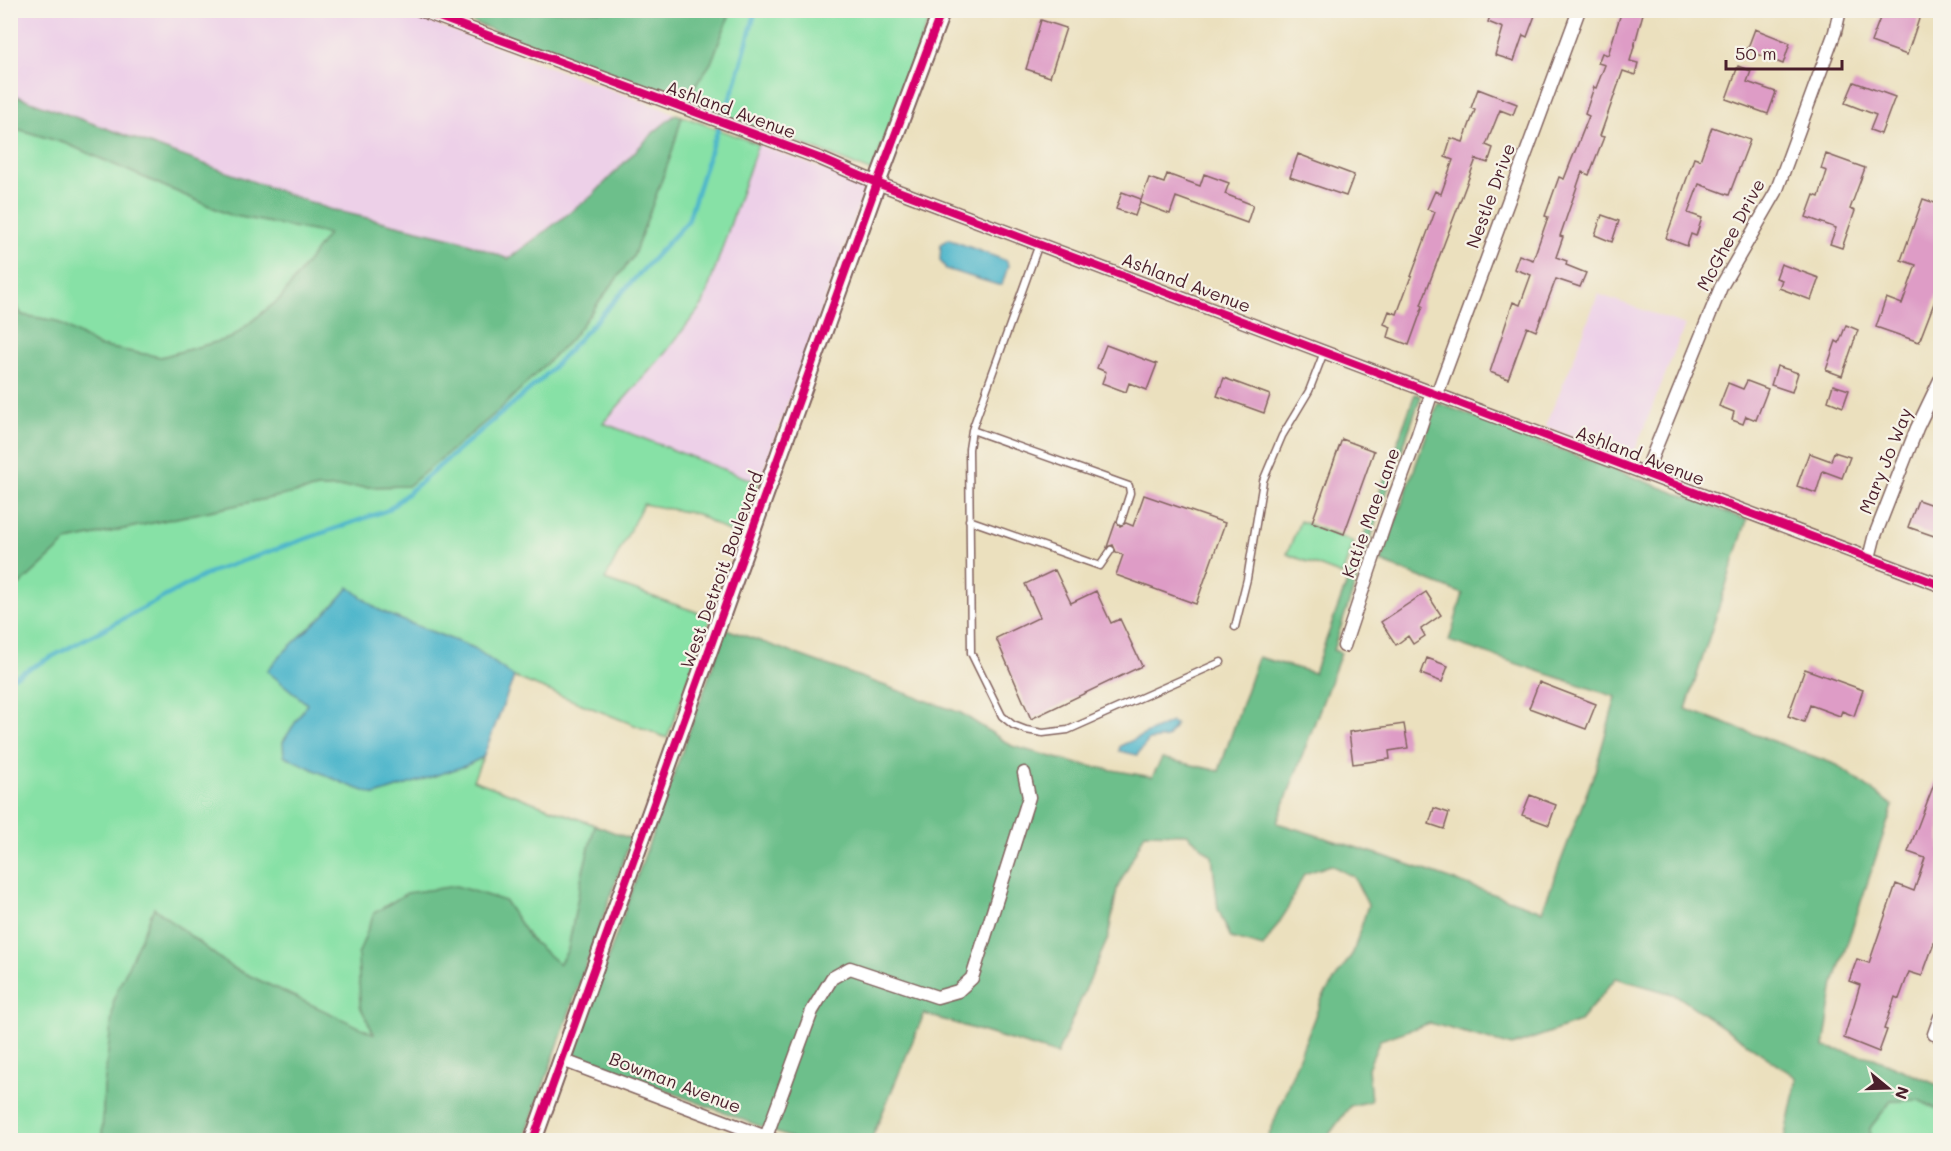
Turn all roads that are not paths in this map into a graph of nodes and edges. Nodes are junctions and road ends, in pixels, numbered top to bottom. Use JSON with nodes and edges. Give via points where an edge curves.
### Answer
{"nodes":[{"id":1,"x":420,"y":10,"type":"edge"},
{"id":2,"x":942,"y":10,"type":"edge"},
{"id":3,"x":1579,"y":10,"type":"edge"},
{"id":4,"x":1840,"y":10,"type":"edge"},
{"id":5,"x":877,"y":183,"type":"junction"},
{"id":6,"x":1039,"y":244,"type":"junction"},
{"id":7,"x":1324,"y":351,"type":"junction"},
{"id":8,"x":1941,"y":380,"type":"edge"},
{"id":9,"x":1434,"y":393,"type":"junction"},
{"id":10,"x":972,"y":430,"type":"junction"},
{"id":11,"x":1646,"y":474,"type":"junction"},
{"id":12,"x":969,"y":520,"type":"junction"},
{"id":13,"x":1121,"y":521,"type":"dead end"},
{"id":14,"x":1111,"y":550,"type":"dead end"},
{"id":15,"x":1869,"y":558,"type":"junction"},
{"id":16,"x":1941,"y":585,"type":"edge"},
{"id":17,"x":1235,"y":627,"type":"dead end"},
{"id":18,"x":1344,"y":646,"type":"dead end"},
{"id":19,"x":1221,"y":663,"type":"dead end"},
{"id":20,"x":1024,"y":773,"type":"dead end"},
{"id":21,"x":1941,"y":1017,"type":"edge"},
{"id":22,"x":1934,"y":1034,"type":"dead end"},
{"id":23,"x":562,"y":1060,"type":"junction"},
{"id":24,"x":770,"y":1139,"type":"edge"},
{"id":25,"x":533,"y":1140,"type":"edge"}],
"edges":[{"from":1,"to":5,"type":"street","name":"Ashland Avenue"},
{"from":2,"to":5,"type":"street","name":"West Detroit Boulevard"},
{"from":3,"to":9,"type":"street","name":"Nestle Drive"},
{"from":4,"to":11,"type":"street","name":"McGhee Drive","via":[[1776,192],[1721,288]]},
{"from":5,"to":6,"type":"street","name":"Ashland Avenue"},
{"from":5,"to":23,"type":"street","name":"West Detroit Boulevard"},
{"from":6,"to":7,"type":"street","name":"Ashland Avenue"},
{"from":6,"to":10,"type":"lane"},
{"from":7,"to":9,"type":"street","name":"Ashland Avenue"},
{"from":7,"to":17,"type":"lane","via":[[1309,391],[1282,436],[1263,481]]},
{"from":8,"to":15,"type":"street","name":"Mary Jo Way","via":[[1917,428]]},
{"from":9,"to":11,"type":"street","name":"Ashland Avenue"},
{"from":9,"to":18,"type":"street","name":"Katie Mae Lane"},
{"from":10,"to":12,"type":"lane"},
{"from":10,"to":13,"type":"lane","via":[[1129,486]]},
{"from":11,"to":15,"type":"street","name":"Ashland Avenue"},
{"from":12,"to":14,"type":"lane","via":[[1100,566]]},
{"from":12,"to":19,"type":"lane","via":[[971,653],[1002,716],[1013,725],[1042,733],[1068,730]]},
{"from":15,"to":16,"type":"street","name":"Ashland Avenue"},
{"from":20,"to":24,"type":"street","via":[[1029,796],[972,978],[958,991],[937,997],[850,968],[832,978],[812,1011]]},
{"from":21,"to":22,"type":"street"},
{"from":23,"to":24,"type":"street","name":"Bowman Avenue"},
{"from":23,"to":25,"type":"street","name":"West Detroit Boulevard"}]}
